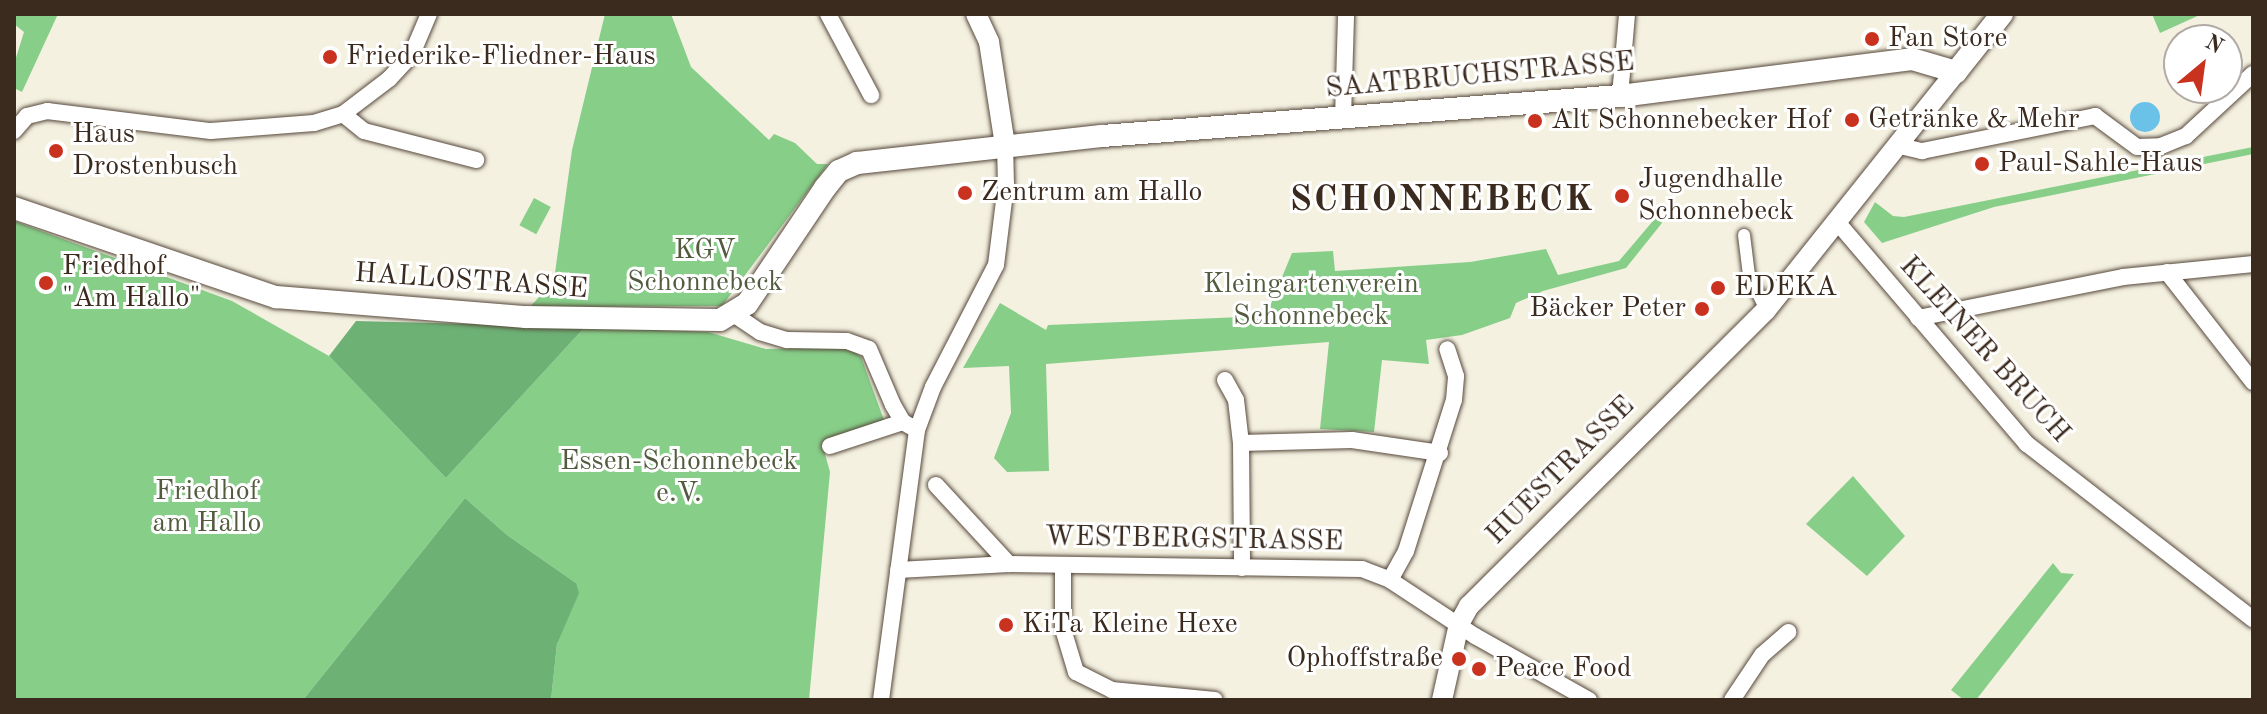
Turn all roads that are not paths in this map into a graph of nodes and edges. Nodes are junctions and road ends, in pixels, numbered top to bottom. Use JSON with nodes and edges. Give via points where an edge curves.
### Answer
{"nodes":[{"id":1,"x":429,"y":14,"type":"edge"},
{"id":2,"x":828,"y":14,"type":"edge"},
{"id":3,"x":976,"y":14,"type":"edge"},
{"id":4,"x":1346,"y":14,"type":"edge"},
{"id":5,"x":1627,"y":14,"type":"edge"},
{"id":6,"x":2002,"y":14,"type":"edge"},
{"id":7,"x":1956,"y":72,"type":"junction"},
{"id":8,"x":2253,"y":74,"type":"edge"},
{"id":9,"x":871,"y":95,"type":"dead end"},
{"id":10,"x":1620,"y":96,"type":"junction"},
{"id":11,"x":343,"y":114,"type":"junction"},
{"id":12,"x":1343,"y":118,"type":"junction"},
{"id":13,"x":14,"y":131,"type":"edge"},
{"id":14,"x":1005,"y":145,"type":"junction"},
{"id":15,"x":1900,"y":146,"type":"junction"},
{"id":16,"x":476,"y":160,"type":"dead end"},
{"id":17,"x":14,"y":208,"type":"edge"},
{"id":18,"x":1838,"y":223,"type":"junction"},
{"id":19,"x":1744,"y":235,"type":"dead end"},
{"id":20,"x":2253,"y":264,"type":"edge"},
{"id":21,"x":2167,"y":272,"type":"junction"},
{"id":22,"x":1766,"y":310,"type":"junction"},
{"id":23,"x":735,"y":315,"type":"junction"},
{"id":24,"x":1918,"y":318,"type":"junction"},
{"id":25,"x":1447,"y":349,"type":"dead end"},
{"id":26,"x":1225,"y":380,"type":"dead end"},
{"id":27,"x":2253,"y":382,"type":"edge"},
{"id":28,"x":910,"y":426,"type":"junction"},
{"id":29,"x":1241,"y":443,"type":"junction"},
{"id":30,"x":830,"y":446,"type":"dead end"},
{"id":31,"x":1440,"y":453,"type":"junction"},
{"id":32,"x":936,"y":485,"type":"dead end"},
{"id":33,"x":1009,"y":564,"type":"junction"},
{"id":34,"x":1063,"y":566,"type":"junction"},
{"id":35,"x":1242,"y":568,"type":"junction"},
{"id":36,"x":898,"y":570,"type":"junction"},
{"id":37,"x":1390,"y":580,"type":"junction"},
{"id":38,"x":2253,"y":619,"type":"edge"},
{"id":39,"x":1459,"y":624,"type":"junction"},
{"id":40,"x":1788,"y":632,"type":"dead end"},
{"id":41,"x":881,"y":700,"type":"edge"},
{"id":42,"x":1215,"y":700,"type":"edge"},
{"id":43,"x":1442,"y":700,"type":"edge"},
{"id":44,"x":1589,"y":700,"type":"edge"},
{"id":45,"x":1732,"y":700,"type":"edge"}],
"edges":[{"from":1,"to":11,"type":"street","via":[[412,54]]},
{"from":2,"to":9,"type":"street"},
{"from":3,"to":14,"type":"street","via":[[989,42]]},
{"from":4,"to":12,"type":"street"},
{"from":5,"to":10,"type":"street"},
{"from":6,"to":7,"type":"main road","name":"HUESTRASSE"},
{"from":7,"to":10,"type":"main road","name":"SAATBRUCHSTRASSE","via":[[1912,59]]},
{"from":7,"to":15,"type":"street","name":"HUESTRASSE"},
{"from":8,"to":15,"type":"street","via":[[2186,136],[2161,146],[2137,147],[2095,116],[1922,151]]},
{"from":10,"to":12,"type":"main road","name":"SAATBRUCHSTRASSE"},
{"from":11,"to":13,"type":"street","via":[[286,129],[248,132],[47,111],[27,116]]},
{"from":11,"to":16,"type":"street","via":[[364,131]]},
{"from":12,"to":14,"type":"main road","name":"SAATBRUCHSTRASSE"},
{"from":14,"to":23,"type":"main road","via":[[857,163],[839,171]]},
{"from":14,"to":28,"type":"street","via":[[996,265]]},
{"from":15,"to":18,"type":"street","name":"HUESTRASSE"},
{"from":17,"to":23,"type":"main road","name":"HALLOSTRASSE","via":[[276,297],[574,320],[704,322]]},
{"from":18,"to":22,"type":"street","name":"HUESTRASSE"},
{"from":18,"to":24,"type":"street","name":"KLEINER BRUCH"},
{"from":19,"to":22,"type":"street","via":[[1749,275]]},
{"from":20,"to":21,"type":"street"},
{"from":21,"to":24,"type":"street","via":[[2005,297]]},
{"from":21,"to":27,"type":"street"},
{"from":22,"to":39,"type":"street","name":"HUESTRASSE","via":[[1486,588]]},
{"from":23,"to":28,"type":"street","via":[[760,332],[787,340],[847,341],[869,349]]},
{"from":24,"to":38,"type":"street","name":"KLEINER BRUCH","via":[[2047,462]]},
{"from":25,"to":31,"type":"street","via":[[1456,376]]},
{"from":26,"to":29,"type":"street","via":[[1236,400]]},
{"from":28,"to":30,"type":"street"},
{"from":28,"to":36,"type":"street"},
{"from":29,"to":31,"type":"street","via":[[1352,440]]},
{"from":29,"to":35,"type":"street"},
{"from":31,"to":37,"type":"street"},
{"from":32,"to":33,"type":"street","name":"WESTBERGSTRASSE"},
{"from":33,"to":34,"type":"street","name":"WESTBERGSTRASSE"},
{"from":33,"to":36,"type":"street","name":"WESTBERGSTRASSE"},
{"from":34,"to":35,"type":"street","name":"WESTBERGSTRASSE"},
{"from":34,"to":42,"type":"street","via":[[1063,629],[1076,672],[1112,690]]},
{"from":35,"to":37,"type":"street","name":"WESTBERGSTRASSE","via":[[1340,566],[1374,571]]},
{"from":36,"to":41,"type":"street"},
{"from":37,"to":39,"type":"street","name":"WESTBERGSTRASSE"},
{"from":39,"to":43,"type":"street","name":"HUESTRASSE"},
{"from":39,"to":44,"type":"street"},
{"from":40,"to":45,"type":"street","via":[[1762,655]]}]}
